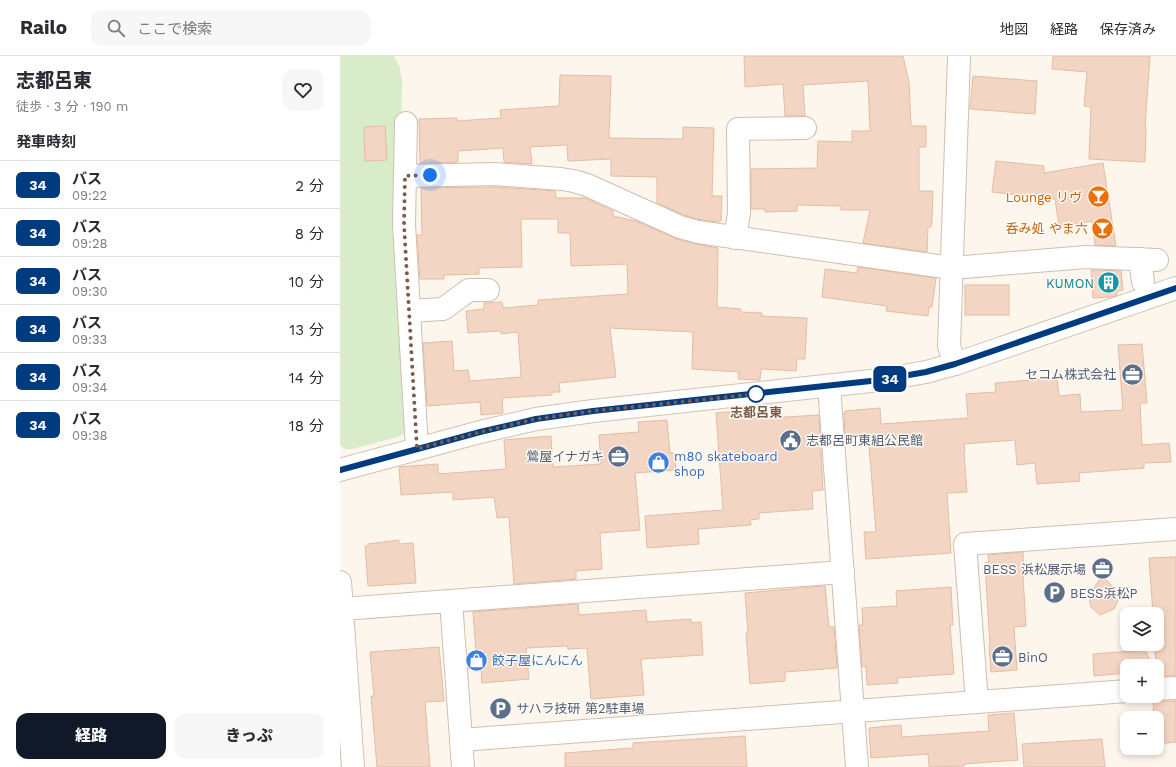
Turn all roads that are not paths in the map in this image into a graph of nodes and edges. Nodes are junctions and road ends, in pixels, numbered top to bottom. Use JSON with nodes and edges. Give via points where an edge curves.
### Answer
{"nodes":[{"id":1,"x":959,"y":56,"type":"edge"},
{"id":2,"x":406,"y":123,"type":"dead end"},
{"id":3,"x":805,"y":128,"type":"dead end"},
{"id":4,"x":405,"y":176,"type":"junction"},
{"id":5,"x":735,"y":238,"type":"junction"},
{"id":6,"x":952,"y":268,"type":"junction"},
{"id":7,"x":1143,"y":282,"type":"dead end"},
{"id":8,"x":1176,"y":288,"type":"edge"},
{"id":9,"x":488,"y":290,"type":"dead end"},
{"id":10,"x":409,"y":311,"type":"junction"},
{"id":11,"x":955,"y":364,"type":"junction"},
{"id":12,"x":829,"y":386,"type":"junction"},
{"id":13,"x":417,"y":449,"type":"junction"},
{"id":14,"x":340,"y":470,"type":"edge"},
{"id":15,"x":1176,"y":528,"type":"edge"},
{"id":16,"x":843,"y":572,"type":"junction"},
{"id":17,"x":340,"y":582,"type":"edge"},
{"id":18,"x":451,"y":601,"type":"junction"},
{"id":19,"x":342,"y":609,"type":"junction"},
{"id":20,"x":1176,"y":688,"type":"edge"},
{"id":21,"x":1164,"y":689,"type":"edge"},
{"id":22,"x":1120,"y":692,"type":"edge"},
{"id":23,"x":344,"y":698,"type":"edge"},
{"id":24,"x":977,"y":702,"type":"junction"},
{"id":25,"x":853,"y":711,"type":"junction"},
{"id":26,"x":461,"y":740,"type":"junction"},
{"id":27,"x":352,"y":767,"type":"edge"},
{"id":28,"x":463,"y":767,"type":"edge"},
{"id":29,"x":857,"y":767,"type":"edge"}],
"edges":[{"from":1,"to":6,"type":"street"},
{"from":2,"to":4,"type":"street"},
{"from":3,"to":5,"type":"street","via":[[738,129],[739,213]]},
{"from":4,"to":5,"type":"street","via":[[494,174],[574,181],[680,227]]},
{"from":4,"to":10,"type":"street","via":[[404,224]]},
{"from":5,"to":6,"type":"street"},
{"from":6,"to":7,"type":"street","via":[[1086,257],[1149,259]]},
{"from":6,"to":11,"type":"street","via":[[949,346]]},
{"from":8,"to":11,"type":"street"},
{"from":9,"to":10,"type":"street","via":[[469,290],[443,308]]},
{"from":10,"to":13,"type":"street"},
{"from":11,"to":12,"type":"street","via":[[903,377]]},
{"from":12,"to":13,"type":"street","via":[[564,415],[508,425]]},
{"from":12,"to":16,"type":"street"},
{"from":13,"to":14,"type":"street"},
{"from":15,"to":24,"type":"street","via":[[965,544]]},
{"from":16,"to":18,"type":"street"},
{"from":16,"to":25,"type":"street"},
{"from":17,"to":19,"type":"street"},
{"from":18,"to":19,"type":"street"},
{"from":18,"to":26,"type":"street"},
{"from":19,"to":23,"type":"street"},
{"from":20,"to":21,"type":"street"},
{"from":22,"to":24,"type":"street"},
{"from":23,"to":27,"type":"street"},
{"from":24,"to":25,"type":"street"},
{"from":25,"to":26,"type":"street"},
{"from":25,"to":29,"type":"street"},
{"from":26,"to":28,"type":"street"}]}
